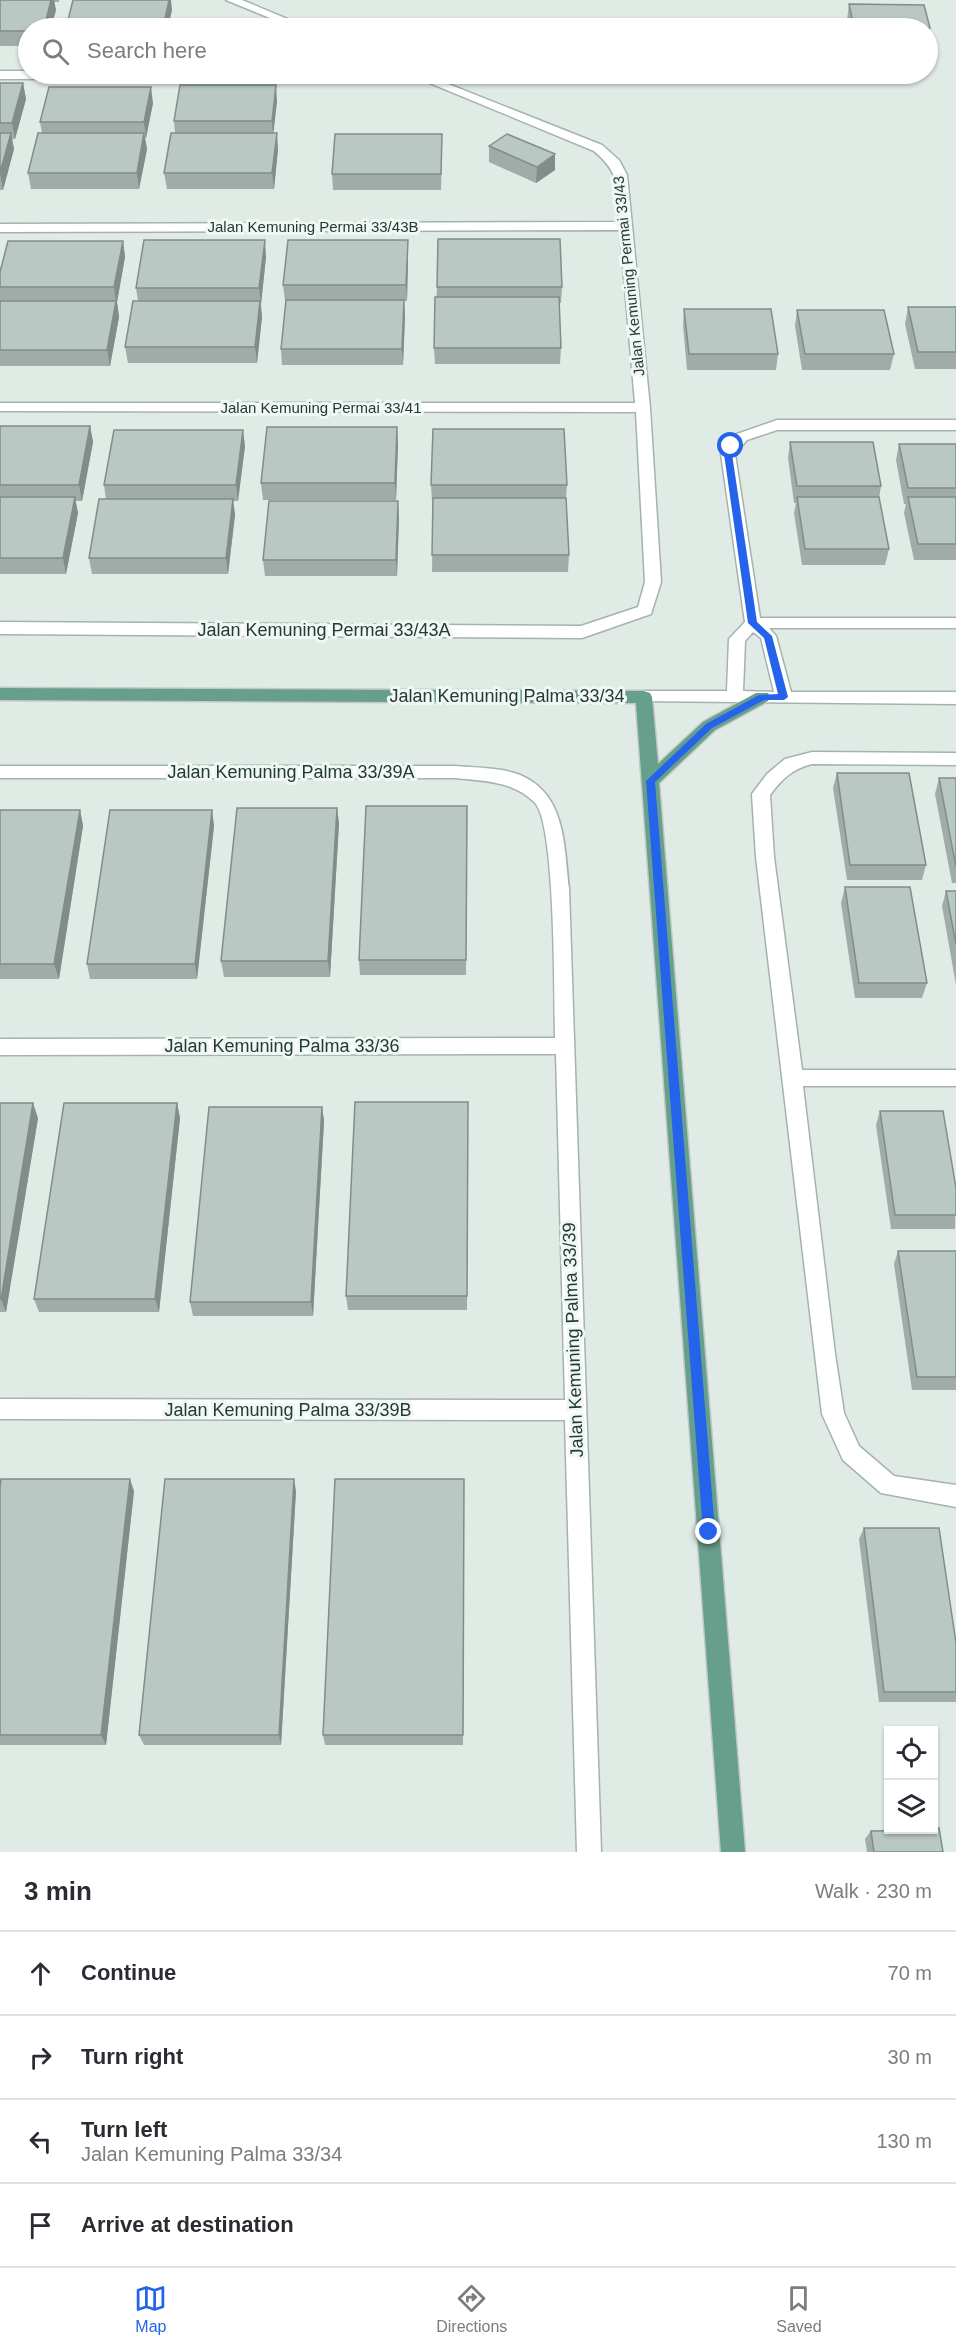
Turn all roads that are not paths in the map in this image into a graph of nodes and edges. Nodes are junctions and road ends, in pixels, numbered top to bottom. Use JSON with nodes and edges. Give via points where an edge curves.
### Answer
{"nodes":[{"id":1,"x":232,"y":0,"type":"edge"},
{"id":2,"x":278,"y":18,"type":"edge"},
{"id":3,"x":0,"y":75,"type":"edge"},
{"id":4,"x":18,"y":75,"type":"edge"},
{"id":5,"x":439,"y":84,"type":"edge"},
{"id":6,"x":626,"y":226,"type":"junction"},
{"id":7,"x":0,"y":228,"type":"edge"},
{"id":8,"x":0,"y":407,"type":"edge"},
{"id":9,"x":643,"y":408,"type":"junction"},
{"id":10,"x":956,"y":425,"type":"edge"},
{"id":11,"x":645,"y":610,"type":"joint"},
{"id":12,"x":753,"y":623,"type":"junction"},
{"id":13,"x":956,"y":623,"type":"edge"},
{"id":14,"x":0,"y":628,"type":"edge"},
{"id":15,"x":0,"y":694,"type":"edge"},
{"id":16,"x":644,"y":697,"type":"junction"},
{"id":17,"x":735,"y":697,"type":"junction"},
{"id":18,"x":762,"y":697,"type":"junction"},
{"id":19,"x":784,"y":697,"type":"junction"},
{"id":20,"x":956,"y":698,"type":"edge"},
{"id":21,"x":956,"y":759,"type":"edge"},
{"id":22,"x":0,"y":772,"type":"edge"},
{"id":23,"x":650,"y":781,"type":"junction"},
{"id":24,"x":555,"y":829,"type":"joint"},
{"id":25,"x":564,"y":1046,"type":"junction"},
{"id":26,"x":0,"y":1047,"type":"edge"},
{"id":27,"x":802,"y":1078,"type":"junction"},
{"id":28,"x":956,"y":1078,"type":"edge"},
{"id":29,"x":0,"y":1409,"type":"edge"},
{"id":30,"x":575,"y":1410,"type":"junction"},
{"id":31,"x":956,"y":1496,"type":"edge"},
{"id":32,"x":589,"y":1852,"type":"edge"},
{"id":33,"x":733,"y":1852,"type":"edge"}],
"edges":[{"from":1,"to":2,"type":"street"},
{"from":3,"to":4,"type":"street"},
{"from":5,"to":6,"type":"street","name":"Jalan Kemuning Permai 33/43","via":[[597,148],[615,163],[621,175]]},
{"from":6,"to":7,"type":"street","name":"Jalan Kemuning Permai 33/43B"},
{"from":6,"to":9,"type":"street","name":"Jalan Kemuning Permai 33/43"},
{"from":8,"to":9,"type":"street","name":"Jalan Kemuning Permai 33/41"},
{"from":9,"to":11,"type":"street","name":"Jalan Kemuning Permai 33/43","via":[[653,582]]},
{"from":10,"to":12,"type":"street","via":[[777,425],[739,438],[728,454]]},
{"from":11,"to":14,"type":"street","name":"Jalan Kemuning Permai 33/43A","via":[[582,632]]},
{"from":12,"to":13,"type":"street"},
{"from":12,"to":17,"type":"street","via":[[737,639]]},
{"from":12,"to":19,"type":"street","via":[[768,636]]},
{"from":15,"to":16,"type":"main road","name":"Jalan Kemuning Palma 33/34"},
{"from":16,"to":17,"type":"street"},
{"from":16,"to":23,"type":"main road","name":"Jalan Kemuning Palma 33/34"},
{"from":17,"to":18,"type":"street"},
{"from":18,"to":19,"type":"street"},
{"from":18,"to":23,"type":"main road","via":[[709,726]]},
{"from":19,"to":20,"type":"street"},
{"from":21,"to":27,"type":"street","via":[[812,758],[791,763],[761,794],[761,817]]},
{"from":22,"to":24,"type":"street","name":"Jalan Kemuning Palma 33/39A","via":[[489,775],[516,780],[544,801]]},
{"from":23,"to":33,"type":"main road","name":"Jalan Kemuning Palma 33/34"},
{"from":24,"to":25,"type":"street","name":"Jalan Kemuning Palma 33/39"},
{"from":25,"to":26,"type":"street","name":"Jalan Kemuning Palma 33/36"},
{"from":25,"to":30,"type":"street","name":"Jalan Kemuning Palma 33/39"},
{"from":27,"to":28,"type":"street"},
{"from":27,"to":31,"type":"street","via":[[824,1354],[833,1413],[851,1454],[889,1486]]},
{"from":29,"to":30,"type":"street","name":"Jalan Kemuning Palma 33/39B"},
{"from":30,"to":32,"type":"street","name":"Jalan Kemuning Palma 33/39"}]}
